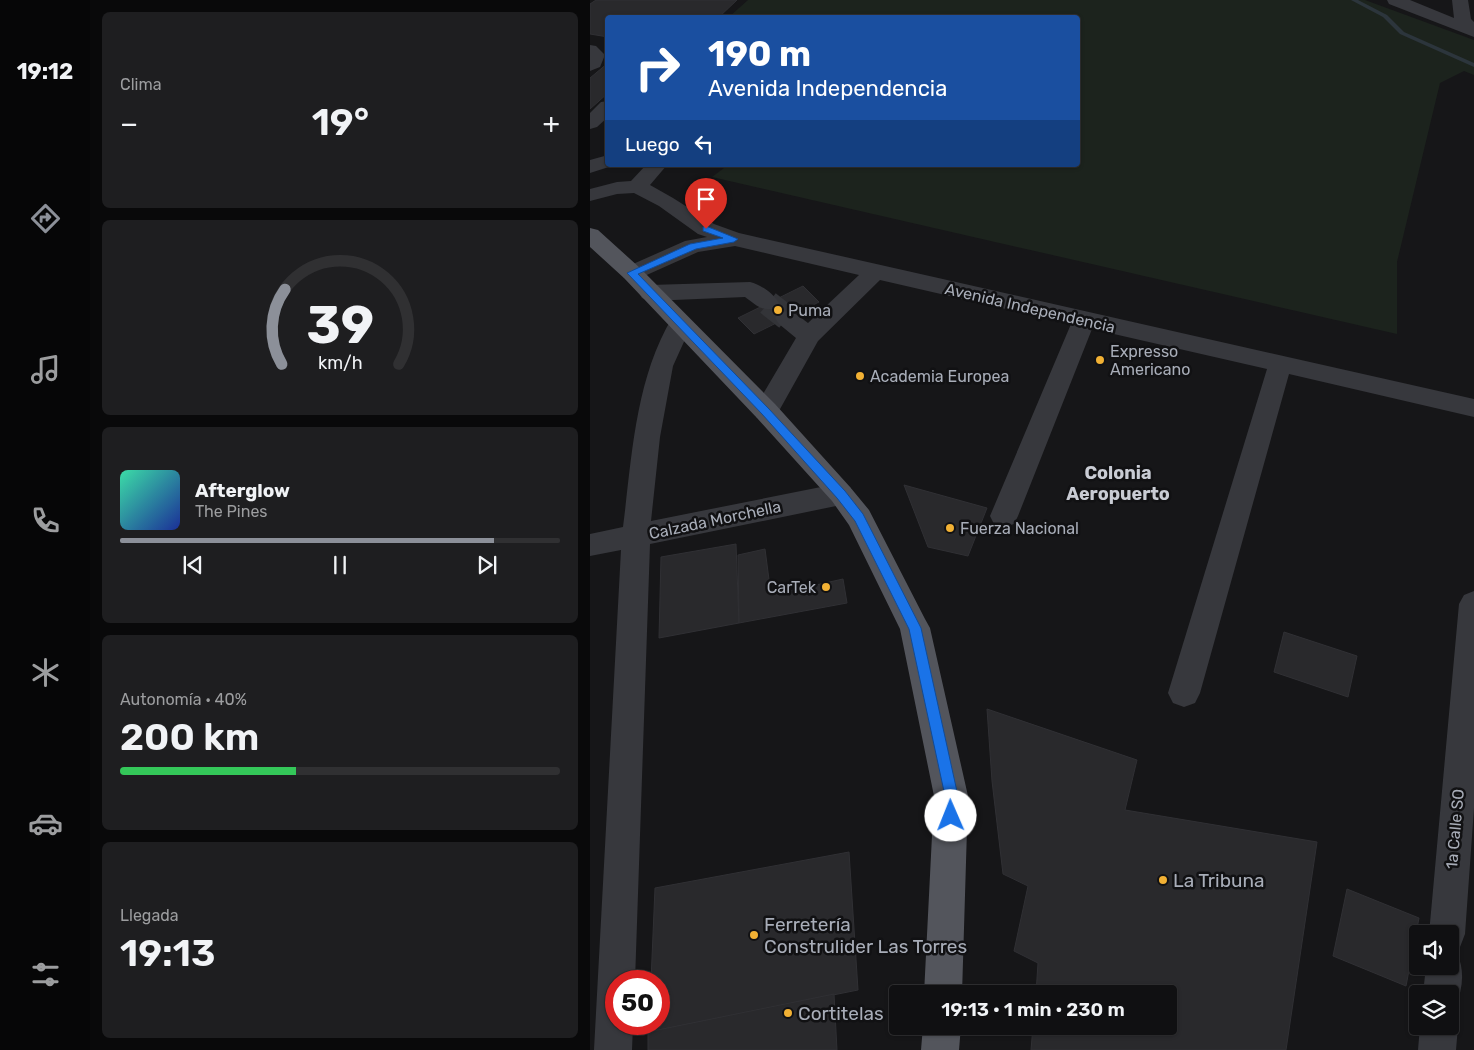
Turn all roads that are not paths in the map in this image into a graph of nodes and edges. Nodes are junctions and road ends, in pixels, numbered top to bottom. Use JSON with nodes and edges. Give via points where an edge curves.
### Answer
{"nodes":[{"id":1,"x":1395,"y":0,"type":"edge"},
{"id":2,"x":1460,"y":0,"type":"edge"},
{"id":3,"x":1473,"y":31,"type":"edge"},
{"id":4,"x":590,"y":50,"type":"edge"},
{"id":5,"x":590,"y":66,"type":"edge"},
{"id":6,"x":605,"y":109,"type":"edge"},
{"id":7,"x":590,"y":123,"type":"edge"},
{"id":8,"x":605,"y":162,"type":"edge"},
{"id":9,"x":590,"y":167,"type":"edge"},
{"id":10,"x":655,"y":167,"type":"edge"},
{"id":11,"x":636,"y":187,"type":"junction"},
{"id":12,"x":590,"y":195,"type":"edge"},
{"id":13,"x":590,"y":235,"type":"edge"},
{"id":14,"x":734,"y":239,"type":"junction"},
{"id":15,"x":756,"y":267,"type":"junction"},
{"id":16,"x":875,"y":272,"type":"junction"},
{"id":17,"x":632,"y":273,"type":"junction"},
{"id":18,"x":650,"y":293,"type":"junction"},
{"id":19,"x":768,"y":303,"type":"tunnel mouth"},
{"id":20,"x":787,"y":318,"type":"tunnel mouth"},
{"id":21,"x":1084,"y":320,"type":"junction"},
{"id":22,"x":680,"y":324,"type":"junction"},
{"id":23,"x":809,"y":336,"type":"junction"},
{"id":24,"x":1280,"y":365,"type":"junction"},
{"id":25,"x":1474,"y":408,"type":"edge"},
{"id":26,"x":766,"y":411,"type":"junction"},
{"id":27,"x":841,"y":494,"type":"junction"},
{"id":28,"x":1004,"y":516,"type":"dead end"},
{"id":29,"x":636,"y":537,"type":"junction"},
{"id":30,"x":590,"y":545,"type":"edge"},
{"id":31,"x":1474,"y":604,"type":"edge"},
{"id":32,"x":1184,"y":693,"type":"dead end"},
{"id":33,"x":1448,"y":925,"type":"edge"},
{"id":34,"x":617,"y":970,"type":"edge"},
{"id":35,"x":943,"y":985,"type":"edge"},
{"id":36,"x":614,"y":1035,"type":"edge"},
{"id":37,"x":941,"y":1035,"type":"edge"},
{"id":38,"x":1438,"y":1035,"type":"edge"},
{"id":39,"x":613,"y":1050,"type":"edge"},
{"id":40,"x":940,"y":1050,"type":"edge"},
{"id":41,"x":1437,"y":1050,"type":"edge"}],
"edges":[{"from":1,"to":3,"type":"street"},
{"from":2,"to":3,"type":"street","via":[[1463,20]]},
{"from":4,"to":5,"type":"street","via":[[596,55]]},
{"from":6,"to":7,"type":"street"},
{"from":8,"to":9,"type":"street"},
{"from":10,"to":11,"type":"street"},
{"from":11,"to":12,"type":"street"},
{"from":11,"to":14,"type":"street","name":"Avenida Independencia","via":[[666,202],[706,229]]},
{"from":13,"to":17,"type":"main road"},
{"from":14,"to":15,"type":"street","name":"Avenida Independencia"},
{"from":14,"to":17,"type":"street","name":"Avenida Independencia","via":[[694,246]]},
{"from":15,"to":16,"type":"street","name":"Avenida Independencia"},
{"from":15,"to":18,"type":"street"},
{"from":15,"to":19,"type":"street"},
{"from":16,"to":21,"type":"street","name":"Avenida Independencia"},
{"from":16,"to":23,"type":"street"},
{"from":17,"to":18,"type":"main road"},
{"from":18,"to":22,"type":"main road"},
{"from":20,"to":23,"type":"street"},
{"from":21,"to":24,"type":"street","name":"Avenida Independencia"},
{"from":21,"to":28,"type":"street"},
{"from":22,"to":26,"type":"main road"},
{"from":22,"to":29,"type":"street","via":[[659,375],[647,437]]},
{"from":23,"to":26,"type":"street"},
{"from":24,"to":25,"type":"street","name":"Avenida Independencia"},
{"from":24,"to":32,"type":"street"},
{"from":26,"to":27,"type":"main road"},
{"from":27,"to":29,"type":"street","name":"Calzada Morchella"},
{"from":27,"to":35,"type":"main road","via":[[859,518],[915,628],[952,796]]},
{"from":29,"to":30,"type":"street","name":"Calzada Morchella"},
{"from":29,"to":34,"type":"street"},
{"from":31,"to":33,"type":"street","name":"1a Calle SO"},
{"from":36,"to":39,"type":"street"},
{"from":37,"to":40,"type":"main road"},
{"from":38,"to":41,"type":"street"}]}
